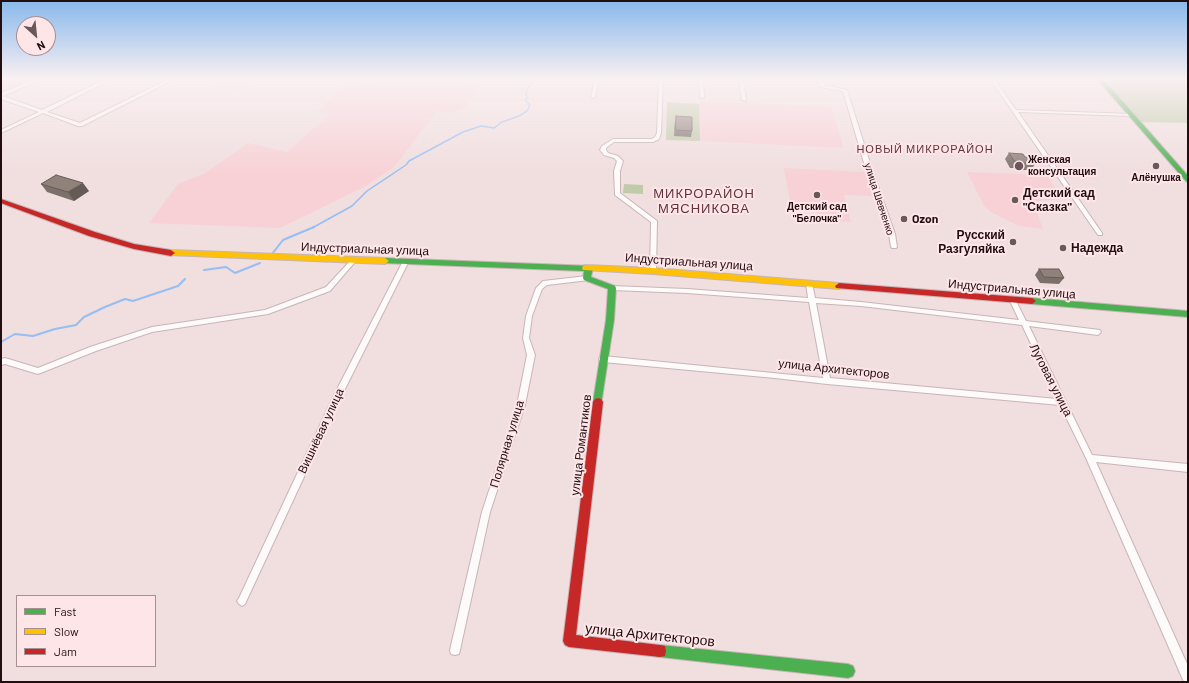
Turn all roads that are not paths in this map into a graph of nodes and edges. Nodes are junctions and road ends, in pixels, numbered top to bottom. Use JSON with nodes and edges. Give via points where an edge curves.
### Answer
{"nodes":[{"id":1,"x":38,"y":111,"type":"edge"},
{"id":2,"x":109,"y":111,"type":"edge"},
{"id":3,"x":660,"y":111,"type":"edge"},
{"id":4,"x":851,"y":111,"type":"edge"},
{"id":5,"x":1016,"y":111,"type":"joint"},
{"id":6,"x":1127,"y":111,"type":"edge"},
{"id":7,"x":41,"y":112,"type":"junction"},
{"id":8,"x":1131,"y":116,"type":"junction"},
{"id":9,"x":1,"y":132,"type":"edge"},
{"id":10,"x":1188,"y":180,"type":"edge"},
{"id":11,"x":1,"y":201,"type":"edge"},
{"id":12,"x":1100,"y":234,"type":"dead end"},
{"id":13,"x":894,"y":247,"type":"dead end"},
{"id":14,"x":354,"y":261,"type":"junction"},
{"id":15,"x":405,"y":263,"type":"junction"},
{"id":16,"x":589,"y":268,"type":"junction"},
{"id":17,"x":653,"y":271,"type":"junction"},
{"id":18,"x":587,"y":278,"type":"junction"},
{"id":19,"x":809,"y":283,"type":"junction"},
{"id":20,"x":612,"y":288,"type":"junction"},
{"id":21,"x":812,"y":301,"type":"junction"},
{"id":22,"x":1013,"y":301,"type":"junction"},
{"id":23,"x":1188,"y":314,"type":"edge"},
{"id":24,"x":1023,"y":324,"type":"junction"},
{"id":25,"x":1098,"y":332,"type":"dead end"},
{"id":26,"x":604,"y":359,"type":"junction"},
{"id":27,"x":1,"y":362,"type":"edge"},
{"id":28,"x":827,"y":381,"type":"junction"},
{"id":29,"x":1062,"y":402,"type":"junction"},
{"id":30,"x":1090,"y":458,"type":"junction"},
{"id":31,"x":1188,"y":468,"type":"edge"},
{"id":32,"x":242,"y":601,"type":"dead end"},
{"id":33,"x":569,"y":641,"type":"joint"},
{"id":34,"x":455,"y":650,"type":"dead end"},
{"id":35,"x":848,"y":671,"type":"dead end"},
{"id":36,"x":1188,"y":678,"type":"edge"}],
"edges":[{"from":1,"to":7,"type":"street"},
{"from":2,"to":7,"type":"street","via":[[80,125]]},
{"from":3,"to":17,"type":"street","via":[[657,138],[613,141],[603,150],[620,162],[617,194],[654,221]]},
{"from":4,"to":13,"type":"street","name":"улица Шевченко"},
{"from":5,"to":8,"type":"street"},
{"from":5,"to":12,"type":"street"},
{"from":6,"to":8,"type":"street"},
{"from":7,"to":9,"type":"street"},
{"from":8,"to":10,"type":"street"},
{"from":11,"to":14,"type":"street","name":"Индустриальная улица","via":[[106,238],[160,252]]},
{"from":14,"to":15,"type":"street","name":"Индустриальная улица"},
{"from":14,"to":27,"type":"street","via":[[328,289],[266,312],[152,330],[93,349],[38,371]]},
{"from":15,"to":16,"type":"street","name":"Индустриальная улица"},
{"from":15,"to":32,"type":"street","name":"Вишнёвая улица","via":[[338,395]]},
{"from":16,"to":17,"type":"street","name":"Индустриальная улица"},
{"from":16,"to":18,"type":"street"},
{"from":17,"to":19,"type":"street","name":"Индустриальная улица"},
{"from":18,"to":20,"type":"street"},
{"from":18,"to":34,"type":"street","name":"Полярная улица","via":[[546,283],[539,288],[529,316],[526,338],[531,355],[521,404],[486,512]]},
{"from":19,"to":21,"type":"street"},
{"from":19,"to":22,"type":"street","name":"Индустриальная улица"},
{"from":20,"to":21,"type":"street"},
{"from":20,"to":26,"type":"street","name":"улица Романтиков"},
{"from":21,"to":24,"type":"street","via":[[898,308]]},
{"from":21,"to":28,"type":"street"},
{"from":22,"to":23,"type":"street","name":"Индустриальная улица"},
{"from":22,"to":24,"type":"street","name":"Луговая улица"},
{"from":24,"to":25,"type":"street"},
{"from":24,"to":29,"type":"street","name":"Луговая улица"},
{"from":26,"to":28,"type":"street","name":"улица Архитекторов"},
{"from":26,"to":33,"type":"street","name":"улица Романтиков"},
{"from":28,"to":29,"type":"street","name":"улица Архитекторов"},
{"from":29,"to":30,"type":"street","name":"Луговая улица"},
{"from":30,"to":31,"type":"street"},
{"from":30,"to":36,"type":"street","name":"Луговая улица"},
{"from":33,"to":35,"type":"street","name":"улица Архитекторов"}]}
